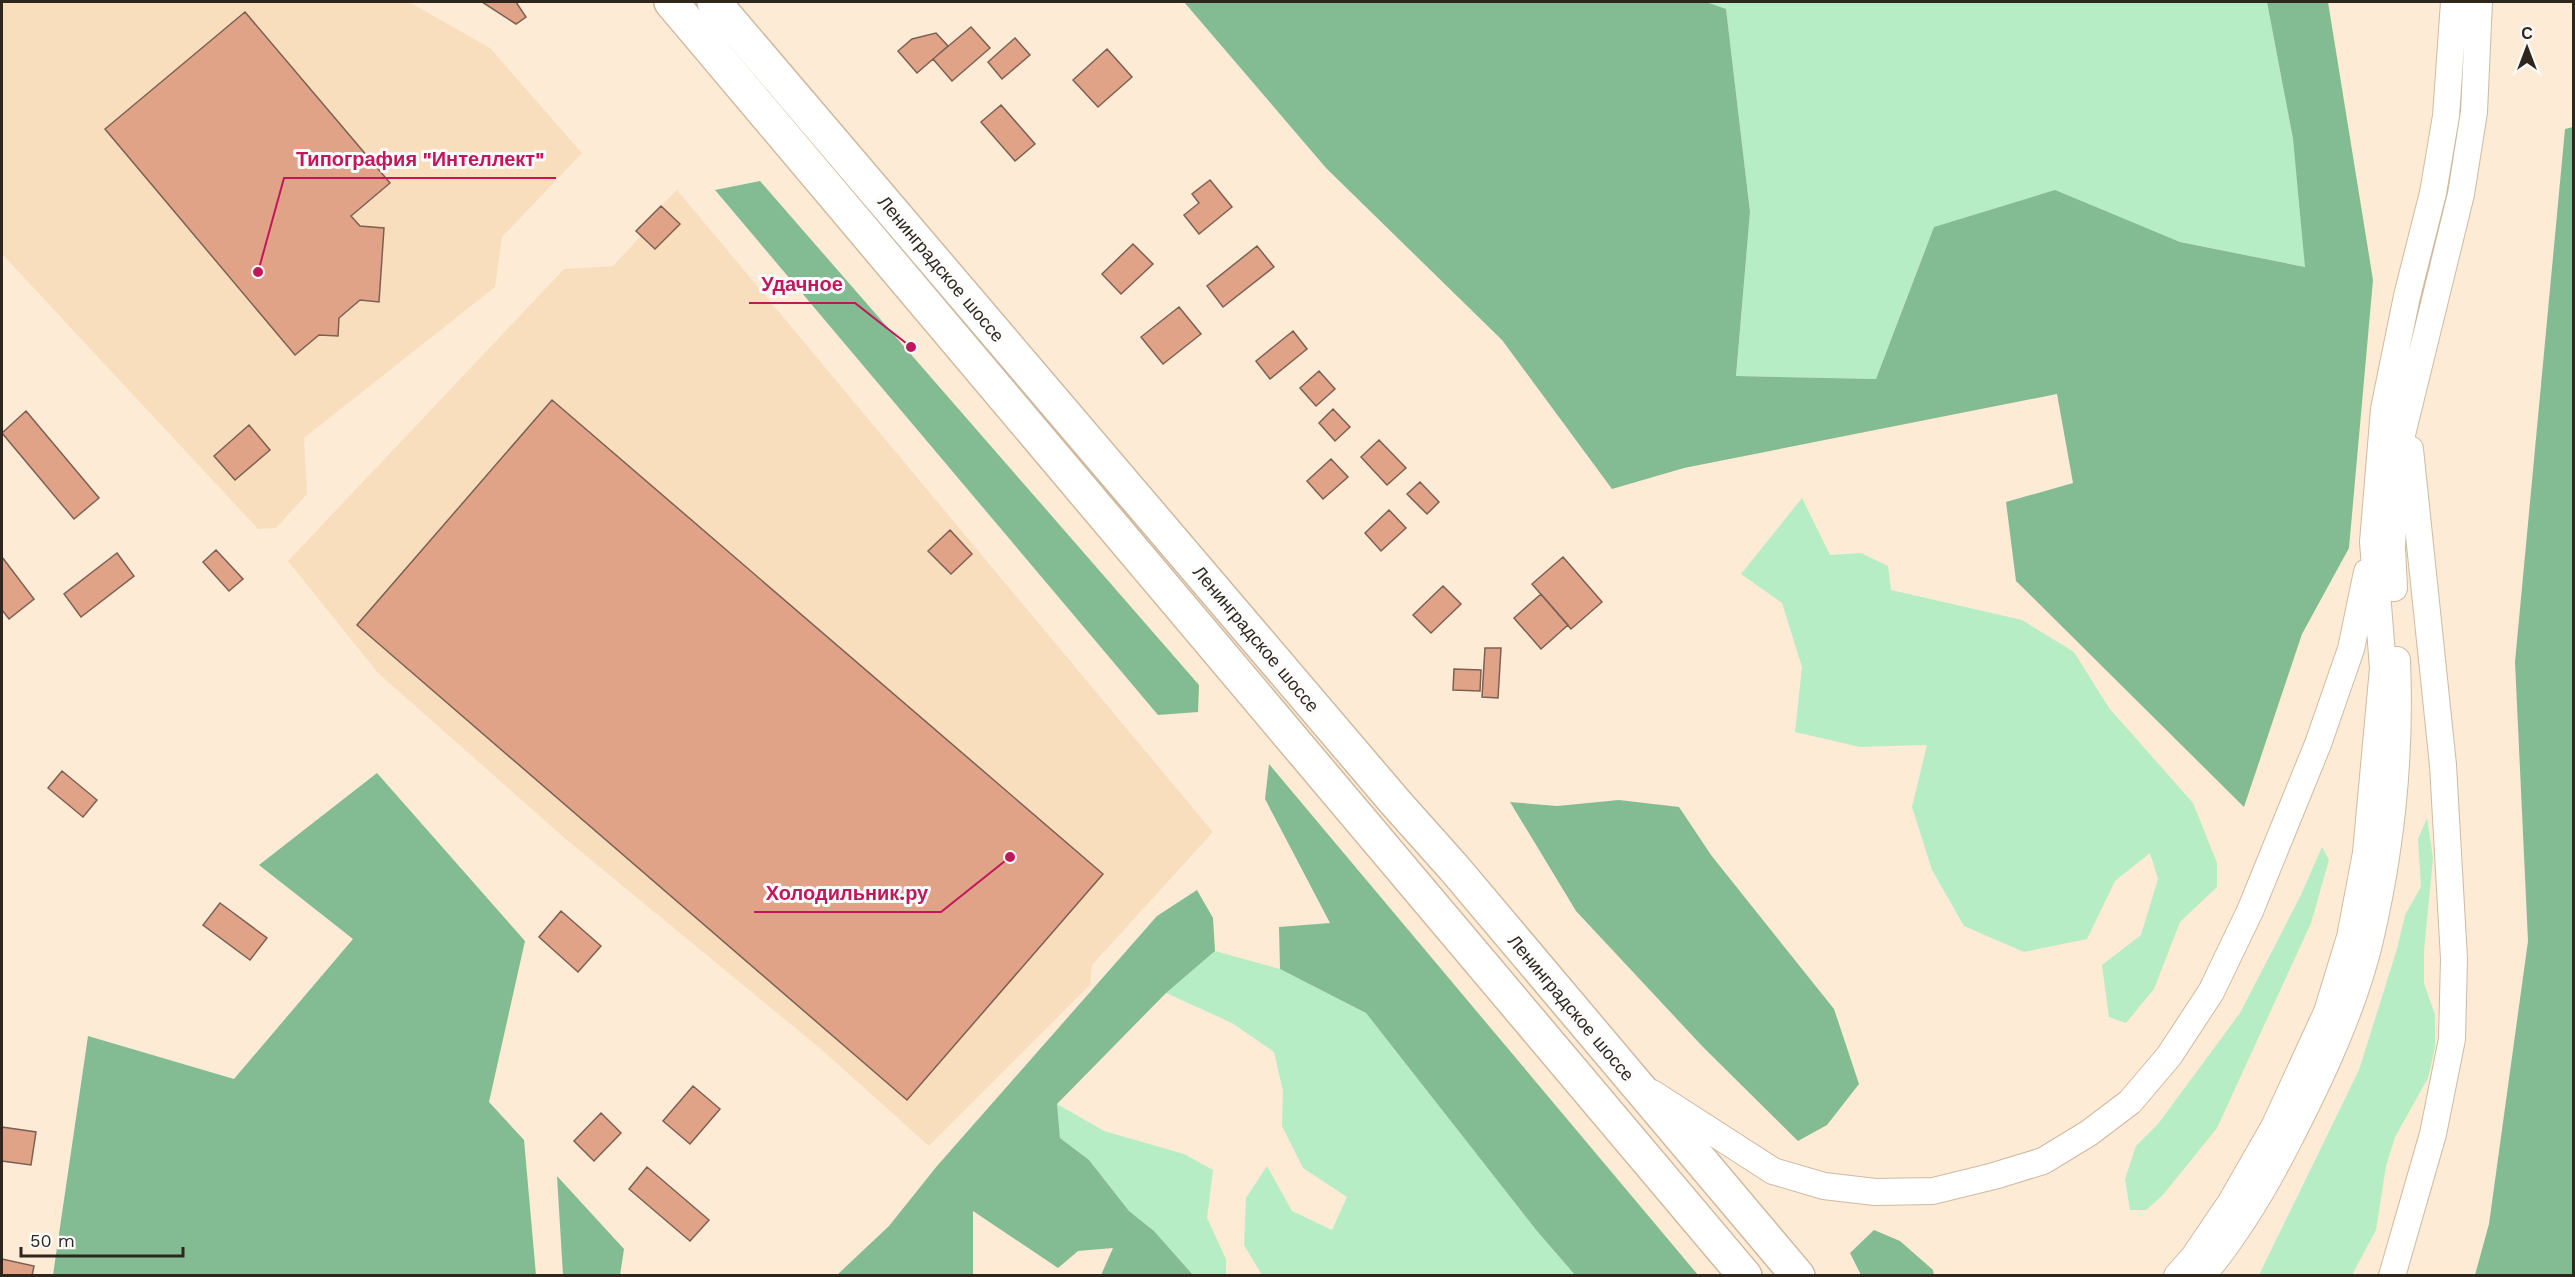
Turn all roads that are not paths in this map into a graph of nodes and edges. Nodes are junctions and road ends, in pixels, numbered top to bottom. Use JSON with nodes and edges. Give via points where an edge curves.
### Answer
{"nodes":[{"id":1,"x":671,"y":2,"type":"edge"},
{"id":2,"x":714,"y":2,"type":"edge"},
{"id":3,"x":2454,"y":2,"type":"edge"},
{"id":4,"x":2479,"y":2,"type":"edge"},
{"id":5,"x":2414,"y":390,"type":"junction"},
{"id":6,"x":2373,"y":542,"type":"junction"},
{"id":7,"x":1632,"y":1080,"type":"junction"},
{"id":8,"x":1745,"y":1275,"type":"edge"},
{"id":9,"x":1798,"y":1275,"type":"edge"},
{"id":10,"x":2177,"y":1275,"type":"edge"},
{"id":11,"x":2202,"y":1275,"type":"edge"},
{"id":12,"x":2392,"y":1275,"type":"edge"}],
"edges":[{"from":1,"to":8,"type":"highway","name":"Ленинградское шоссе"},
{"from":2,"to":7,"type":"highway","name":"Ленинградское шоссе"},
{"from":3,"to":6,"type":"street","via":[[2446,116],[2433,193],[2406,296],[2384,409]]},
{"from":4,"to":5,"type":"street","via":[[2474,112],[2461,194]]},
{"from":5,"to":11,"type":"street","via":[[2396,459],[2392,549],[2398,696],[2386,853],[2369,941],[2341,1027],[2309,1102],[2273,1171],[2223,1251]]},
{"from":5,"to":12,"type":"street","via":[[2410,451],[2443,765],[2454,959],[2452,1039],[2433,1134]]},
{"from":6,"to":7,"type":"street","via":[[2351,649],[2322,734],[2226,962],[2169,1056],[2130,1102],[2089,1133],[2043,1161],[1994,1176],[1933,1191],[1875,1192],[1824,1186],[1773,1171]]},
{"from":6,"to":10,"type":"street","via":[[2383,668],[2366,853],[2350,938],[2327,1012],[2274,1127],[2231,1202]]},
{"from":7,"to":9,"type":"highway","name":"Ленинградское шоссе"}]}
